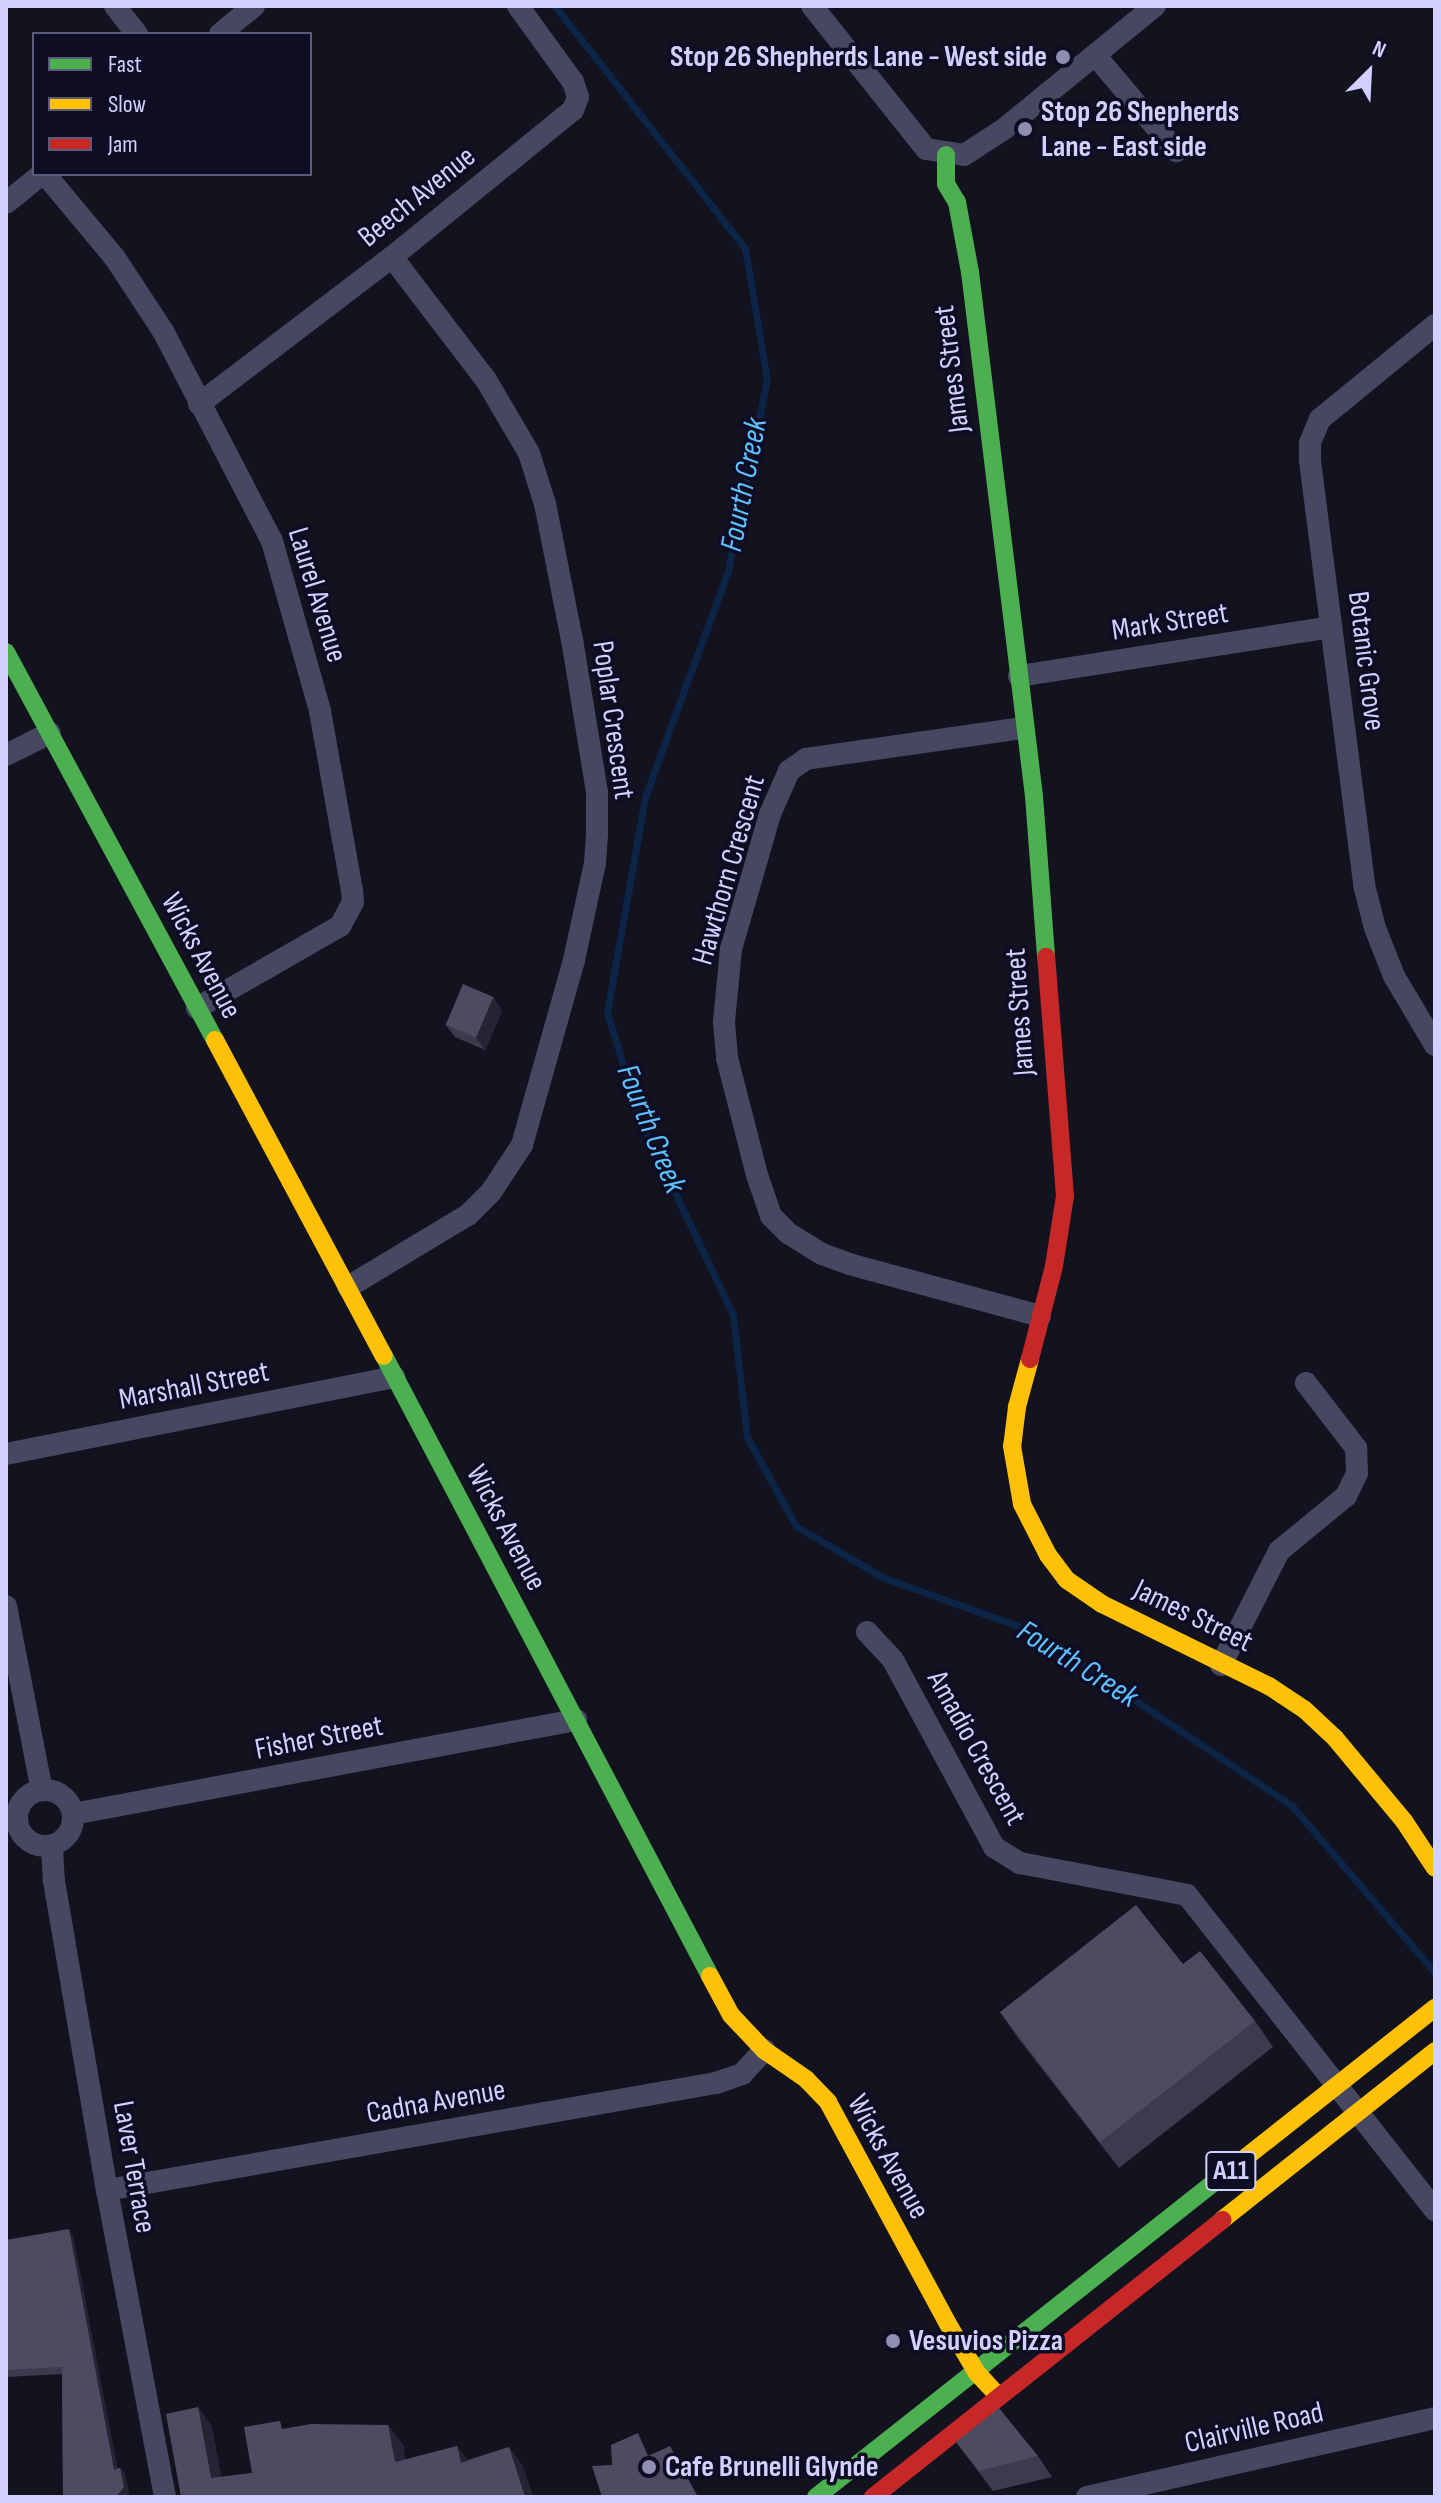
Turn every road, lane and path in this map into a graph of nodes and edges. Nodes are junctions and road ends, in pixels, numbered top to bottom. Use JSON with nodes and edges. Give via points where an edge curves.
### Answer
{"nodes":[{"id":1,"x":115,"y":6,"type":"edge"},
{"id":2,"x":254,"y":6,"type":"edge"},
{"id":3,"x":518,"y":6,"type":"edge"},
{"id":4,"x":812,"y":6,"type":"edge"},
{"id":5,"x":1155,"y":6,"type":"edge"},
{"id":6,"x":135,"y":32,"type":"edge"},
{"id":7,"x":222,"y":32,"type":"edge"},
{"id":8,"x":1095,"y":55,"type":"junction"},
{"id":9,"x":1176,"y":151,"type":"dead end"},
{"id":10,"x":946,"y":155,"type":"junction"},
{"id":11,"x":41,"y":176,"type":"edge"},
{"id":12,"x":46,"y":176,"type":"edge"},
{"id":13,"x":6,"y":203,"type":"edge"},
{"id":14,"x":392,"y":257,"type":"junction"},
{"id":15,"x":1435,"y":325,"type":"edge"},
{"id":16,"x":199,"y":404,"type":"junction"},
{"id":17,"x":1331,"y":627,"type":"junction"},
{"id":18,"x":6,"y":652,"type":"edge"},
{"id":19,"x":1019,"y":676,"type":"junction"},
{"id":20,"x":1023,"y":728,"type":"junction"},
{"id":21,"x":50,"y":733,"type":"junction"},
{"id":22,"x":6,"y":755,"type":"edge"},
{"id":23,"x":197,"y":1008,"type":"junction"},
{"id":24,"x":1435,"y":1045,"type":"edge"},
{"id":25,"x":348,"y":1287,"type":"junction"},
{"id":26,"x":1040,"y":1316,"type":"junction"},
{"id":27,"x":394,"y":1377,"type":"junction"},
{"id":28,"x":1306,"y":1383,"type":"dead end"},
{"id":29,"x":6,"y":1454,"type":"edge"},
{"id":30,"x":6,"y":1606,"type":"edge"},
{"id":31,"x":867,"y":1632,"type":"dead end"},
{"id":32,"x":1221,"y":1665,"type":"junction"},
{"id":33,"x":576,"y":1720,"type":"junction"},
{"id":34,"x":42,"y":1791,"type":"junction"},
{"id":35,"x":73,"y":1814,"type":"junction"},
{"id":36,"x":12,"y":1830,"type":"edge"},
{"id":37,"x":52,"y":1846,"type":"junction"},
{"id":38,"x":1435,"y":1868,"type":"edge"},
{"id":39,"x":1435,"y":2008,"type":"edge"},
{"id":40,"x":764,"y":2050,"type":"junction"},
{"id":41,"x":1435,"y":2051,"type":"edge"},
{"id":42,"x":1337,"y":2086,"type":"junction"},
{"id":43,"x":1357,"y":2113,"type":"junction"},
{"id":44,"x":107,"y":2190,"type":"junction"},
{"id":45,"x":1435,"y":2210,"type":"edge"},
{"id":46,"x":977,"y":2373,"type":"junction"},
{"id":47,"x":999,"y":2396,"type":"junction"},
{"id":48,"x":1435,"y":2418,"type":"edge"},
{"id":49,"x":165,"y":2497,"type":"edge"},
{"id":50,"x":816,"y":2497,"type":"edge"},
{"id":51,"x":873,"y":2497,"type":"edge"},
{"id":52,"x":1087,"y":2497,"type":"edge"}],
"edges":[{"from":1,"to":6,"type":"street"},
{"from":2,"to":7,"type":"street"},
{"from":3,"to":14,"type":"street","name":"Beech Avenue","via":[[573,82],[578,97],[573,110]]},
{"from":4,"to":10,"type":"street","via":[[926,149]]},
{"from":5,"to":8,"type":"street"},
{"from":8,"to":9,"type":"street"},
{"from":8,"to":10,"type":"street","via":[[982,146],[964,155]]},
{"from":10,"to":19,"type":"street","name":"James Street","via":[[946,184],[957,202],[970,272]]},
{"from":11,"to":13,"type":"street"},
{"from":12,"to":16,"type":"street","name":"Laurel Avenue","via":[[115,258],[163,331]]},
{"from":14,"to":16,"type":"street","name":"Beech Avenue"},
{"from":14,"to":25,"type":"street","name":"Poplar Crescent","via":[[486,380],[529,453],[545,504],[572,640],[597,792],[597,835],[574,960],[522,1145],[491,1192],[468,1215]]},
{"from":15,"to":17,"type":"street","name":"Botanic Grove","via":[[1328,411],[1314,431],[1310,461]]},
{"from":16,"to":23,"type":"street","name":"Laurel Avenue","via":[[272,541],[320,711],[353,902],[340,926]]},
{"from":17,"to":19,"type":"street","name":"Mark Street"},
{"from":17,"to":24,"type":"street","name":"Botanic Grove","via":[[1364,885],[1375,928],[1410,1007]]},
{"from":18,"to":21,"type":"street","name":"Wicks Avenue"},
{"from":19,"to":20,"type":"street","name":"James Street"},
{"from":20,"to":26,"type":"street","name":"James Street","via":[[1034,796],[1065,1196]]},
{"from":20,"to":26,"type":"street","name":"Hawthorn Crescent","via":[[806,759],[789,771],[770,814],[731,949],[724,1022],[727,1058],[757,1175],[771,1216],[788,1233],[849,1264]]},
{"from":21,"to":22,"type":"street"},
{"from":21,"to":23,"type":"street","name":"Wicks Avenue"},
{"from":23,"to":25,"type":"street","name":"Wicks Avenue"},
{"from":25,"to":27,"type":"street","name":"Wicks Avenue"},
{"from":26,"to":32,"type":"street","name":"James Street","via":[[1012,1446],[1022,1504],[1035,1534],[1067,1580],[1102,1604]]},
{"from":27,"to":29,"type":"street","name":"Marshall Street"},
{"from":27,"to":33,"type":"street","name":"Wicks Avenue"},
{"from":28,"to":32,"type":"street","via":[[1356,1448],[1357,1473],[1346,1496],[1279,1551]]},
{"from":30,"to":34,"type":"street"},
{"from":31,"to":42,"type":"street","name":"Amadio Crescent","via":[[893,1660],[994,1847],[1020,1863],[1187,1895]]},
{"from":32,"to":38,"type":"street","name":"James Street","via":[[1269,1686],[1335,1738],[1404,1821]]},
{"from":33,"to":35,"type":"street","name":"Fisher Street"},
{"from":33,"to":40,"type":"street","name":"Wicks Avenue","via":[[731,2015]]},
{"from":34,"to":35,"type":"street","via":[[66,1799]]},
{"from":34,"to":36,"type":"street","via":[[32,1792],[18,1807]]},
{"from":35,"to":37,"type":"street","via":[[69,1833]]},
{"from":36,"to":37,"type":"street","via":[[36,1846]]},
{"from":37,"to":44,"type":"street","name":"Laver Terrace"},
{"from":39,"to":42,"type":"street","number":"A11"},
{"from":40,"to":44,"type":"street","name":"Cadna Avenue","via":[[742,2074],[716,2083]]},
{"from":40,"to":46,"type":"street","name":"Wicks Avenue","via":[[828,2102]]},
{"from":41,"to":43,"type":"street","number":"A11"},
{"from":42,"to":43,"type":"street","name":"Amadio Crescent"},
{"from":42,"to":46,"type":"street","number":"A11"},
{"from":43,"to":45,"type":"street","name":"Amadio Crescent"},
{"from":43,"to":47,"type":"street","number":"A11"},
{"from":44,"to":49,"type":"street","name":"Laver Terrace"},
{"from":46,"to":47,"type":"street","name":"Wicks Avenue"},
{"from":46,"to":50,"type":"street","number":"A11"},
{"from":47,"to":51,"type":"street","number":"A11"},
{"from":48,"to":52,"type":"street","name":"Clairville Road"}]}
